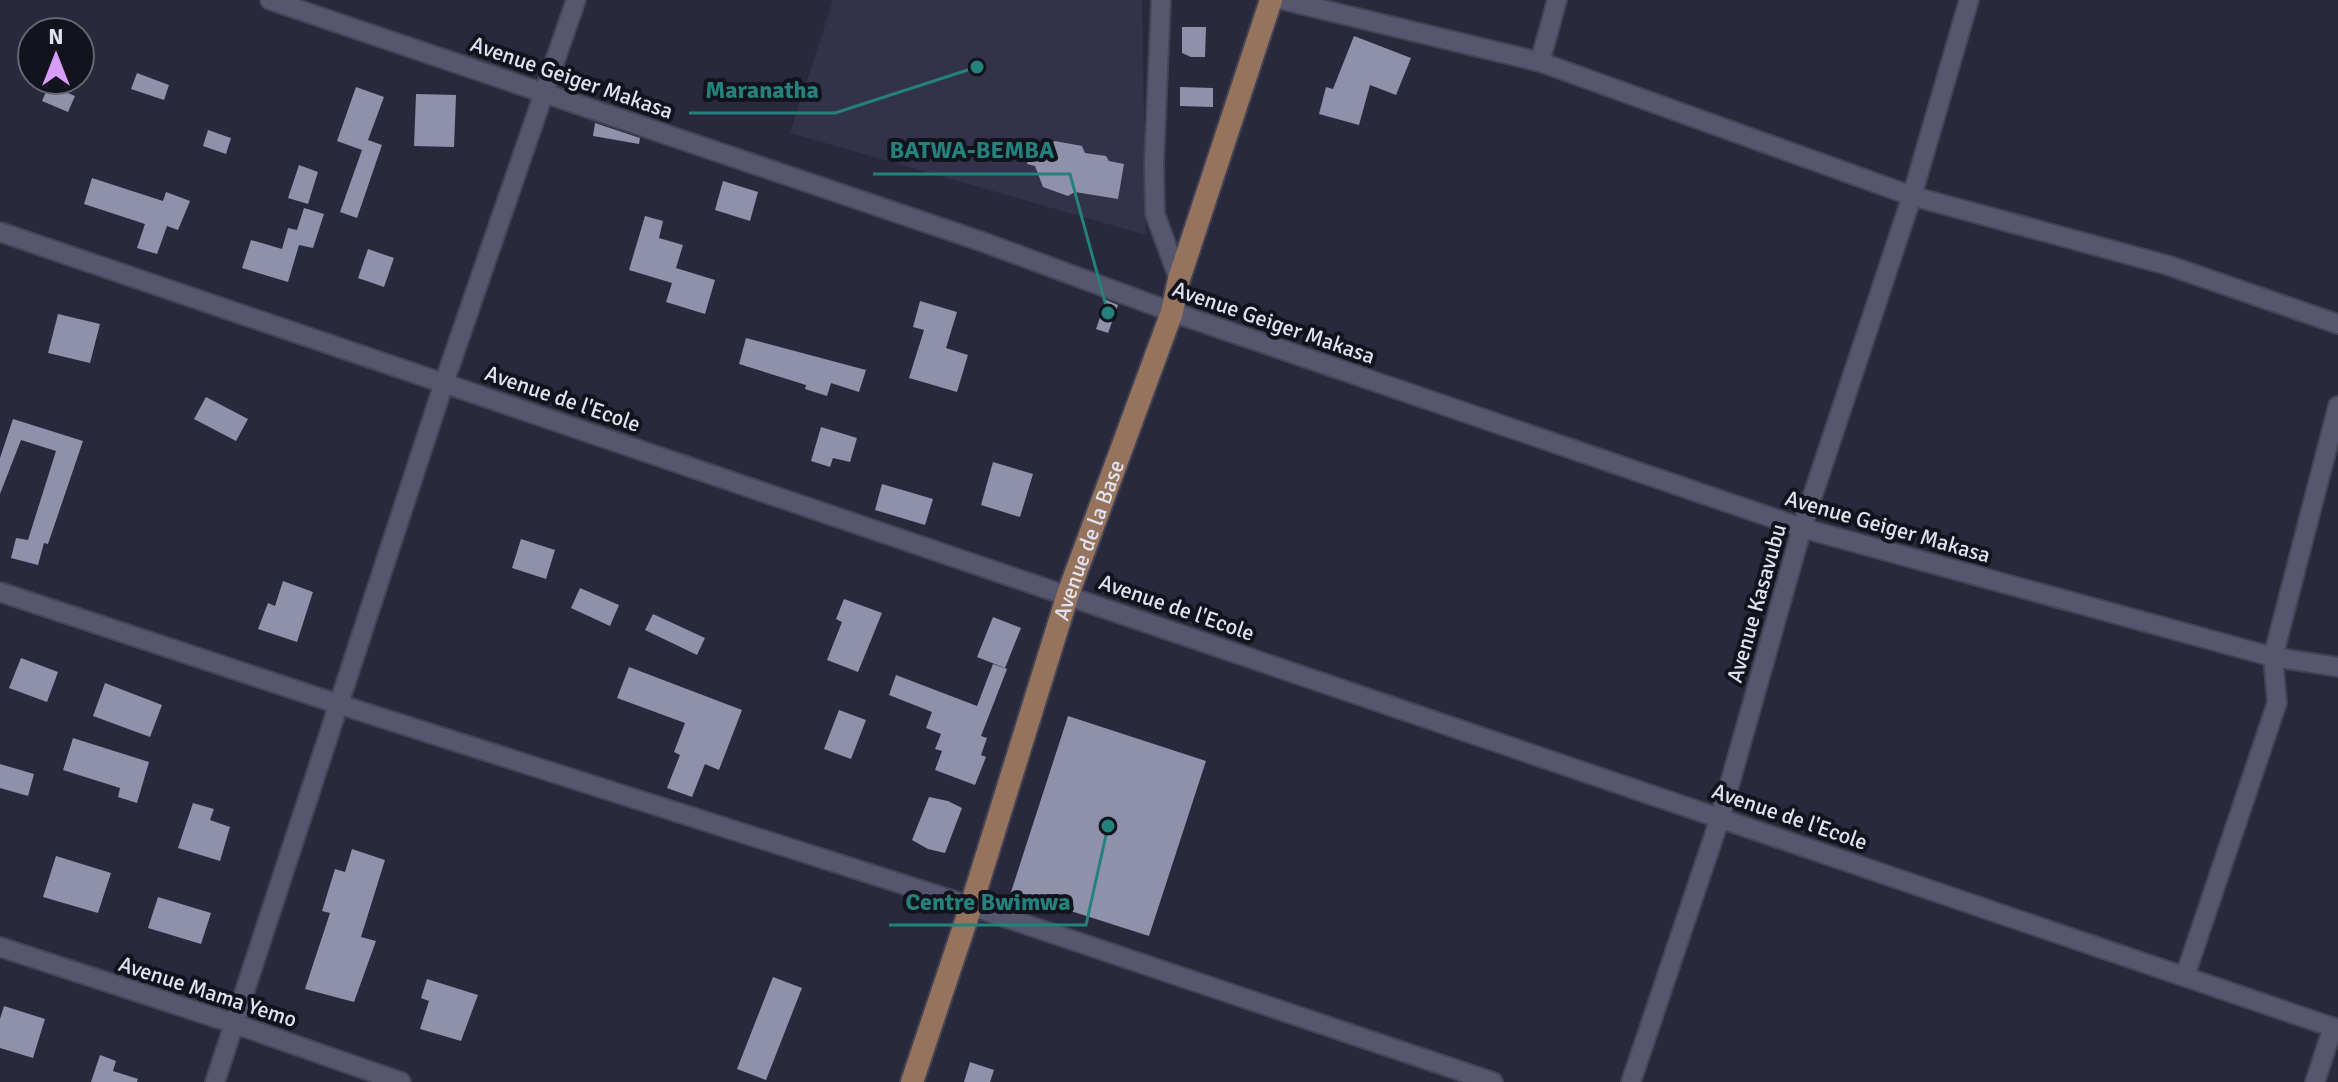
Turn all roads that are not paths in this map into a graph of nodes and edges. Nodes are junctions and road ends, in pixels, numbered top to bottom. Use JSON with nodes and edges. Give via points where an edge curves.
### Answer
{"nodes":[{"id":1,"x":270,"y":0,"type":"edge"},
{"id":2,"x":576,"y":0,"type":"edge"},
{"id":3,"x":1161,"y":0,"type":"edge"},
{"id":4,"x":1271,"y":0,"type":"edge"},
{"id":5,"x":1283,"y":0,"type":"edge"},
{"id":6,"x":1557,"y":0,"type":"edge"},
{"id":7,"x":1969,"y":0,"type":"edge"},
{"id":8,"x":1540,"y":62,"type":"junction"},
{"id":9,"x":546,"y":94,"type":"junction"},
{"id":10,"x":1912,"y":196,"type":"junction"},
{"id":11,"x":0,"y":232,"type":"edge"},
{"id":12,"x":1179,"y":279,"type":"junction"},
{"id":13,"x":1172,"y":312,"type":"junction"},
{"id":14,"x":2338,"y":324,"type":"edge"},
{"id":15,"x":444,"y":383,"type":"junction"},
{"id":16,"x":2338,"y":406,"type":"edge"},
{"id":17,"x":1802,"y":528,"type":"junction"},
{"id":18,"x":0,"y":592,"type":"edge"},
{"id":19,"x":1068,"y":594,"type":"junction"},
{"id":20,"x":2273,"y":657,"type":"junction"},
{"id":21,"x":2338,"y":667,"type":"edge"},
{"id":22,"x":338,"y":704,"type":"junction"},
{"id":23,"x":1720,"y":818,"type":"junction"},
{"id":24,"x":971,"y":906,"type":"junction"},
{"id":25,"x":0,"y":947,"type":"edge"},
{"id":26,"x":2185,"y":976,"type":"junction"},
{"id":27,"x":235,"y":1024,"type":"junction"},
{"id":28,"x":2335,"y":1028,"type":"edge"},
{"id":29,"x":215,"y":1082,"type":"edge"},
{"id":30,"x":401,"y":1082,"type":"edge"},
{"id":31,"x":912,"y":1082,"type":"edge"},
{"id":32,"x":1493,"y":1082,"type":"edge"},
{"id":33,"x":1631,"y":1082,"type":"edge"},
{"id":34,"x":2315,"y":1082,"type":"edge"}],
"edges":[{"from":1,"to":9,"type":"street","name":"Avenue Geiger Makasa"},
{"from":2,"to":9,"type":"street"},
{"from":3,"to":12,"type":"street","via":[[1155,214]]},
{"from":4,"to":12,"type":"main road","name":"Avenue de la Base"},
{"from":5,"to":8,"type":"street"},
{"from":6,"to":8,"type":"street"},
{"from":7,"to":10,"type":"street","name":"Avenue Kasavubu"},
{"from":8,"to":10,"type":"street"},
{"from":9,"to":13,"type":"street","name":"Avenue Geiger Makasa"},
{"from":9,"to":15,"type":"street"},
{"from":10,"to":14,"type":"street","via":[[2167,265]]},
{"from":10,"to":17,"type":"street","name":"Avenue Kasavubu"},
{"from":11,"to":15,"type":"street","name":"Avenue de l'Ecole"},
{"from":12,"to":13,"type":"main road","name":"Avenue de la Base"},
{"from":13,"to":17,"type":"street","name":"Avenue Geiger Makasa"},
{"from":13,"to":19,"type":"main road","name":"Avenue de la Base"},
{"from":15,"to":19,"type":"street","name":"Avenue de l'Ecole"},
{"from":15,"to":22,"type":"street"},
{"from":16,"to":20,"type":"street"},
{"from":17,"to":20,"type":"street","name":"Avenue Geiger Makasa"},
{"from":17,"to":23,"type":"street","name":"Avenue Kasavubu"},
{"from":18,"to":22,"type":"street"},
{"from":19,"to":23,"type":"street","name":"Avenue de l'Ecole"},
{"from":19,"to":24,"type":"main road","name":"Avenue de la Base"},
{"from":20,"to":21,"type":"street","name":"Avenue Geiger Makasa"},
{"from":20,"to":26,"type":"street","via":[[2277,703]]},
{"from":22,"to":24,"type":"street"},
{"from":22,"to":27,"type":"street"},
{"from":23,"to":26,"type":"street","name":"Avenue de l'Ecole"},
{"from":23,"to":33,"type":"street","name":"Avenue Kasavubu"},
{"from":24,"to":31,"type":"main road","name":"Avenue de la Base"},
{"from":24,"to":32,"type":"street"},
{"from":25,"to":27,"type":"street","name":"Avenue Mama Yemo"},
{"from":26,"to":28,"type":"street","name":"Avenue de l'Ecole"},
{"from":27,"to":29,"type":"street"},
{"from":27,"to":30,"type":"street","name":"Avenue Mama Yemo"},
{"from":28,"to":34,"type":"street"}]}
